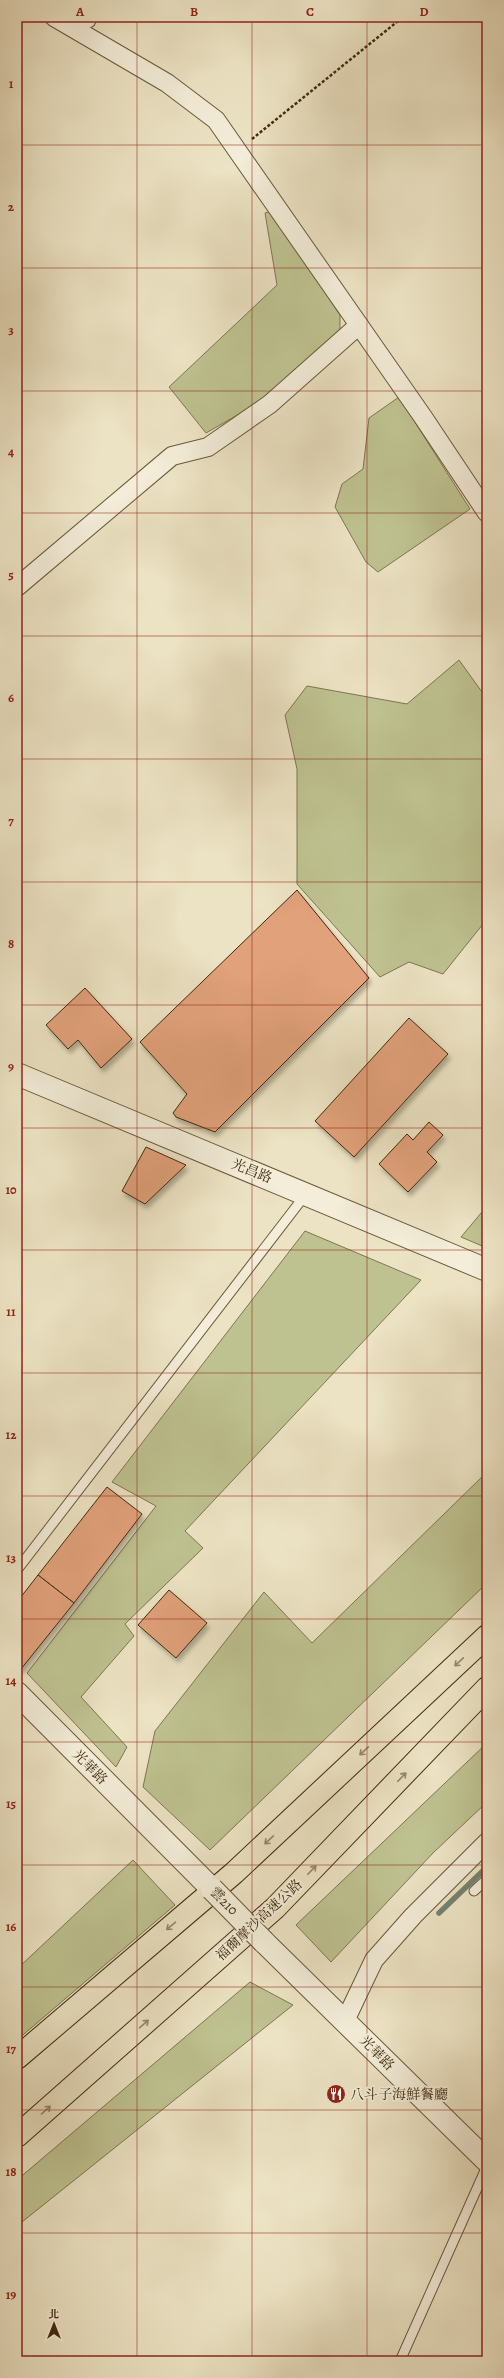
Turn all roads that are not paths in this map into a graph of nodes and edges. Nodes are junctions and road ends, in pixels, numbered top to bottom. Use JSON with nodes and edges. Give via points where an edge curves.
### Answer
{"nodes":[{"id":1,"x":54,"y":17,"type":"edge"},
{"id":2,"x":359,"y":325,"type":"junction"},
{"id":3,"x":487,"y":513,"type":"edge"},
{"id":4,"x":17,"y":588,"type":"edge"},
{"id":5,"x":17,"y":1074,"type":"edge"},
{"id":6,"x":307,"y":1193,"type":"junction"},
{"id":7,"x":487,"y":1270,"type":"edge"},
{"id":8,"x":17,"y":1570,"type":"edge"},
{"id":9,"x":487,"y":1636,"type":"edge"},
{"id":10,"x":487,"y":1688,"type":"edge"},
{"id":11,"x":17,"y":1693,"type":"edge"},
{"id":12,"x":162,"y":1841,"type":"joint"},
{"id":13,"x":487,"y":1842,"type":"edge"},
{"id":14,"x":487,"y":1879,"type":"edge"},
{"id":15,"x":474,"y":1891,"type":"dead end"},
{"id":16,"x":319,"y":1996,"type":"joint"},
{"id":17,"x":345,"y":2021,"type":"junction"},
{"id":18,"x":17,"y":2058,"type":"edge"},
{"id":19,"x":17,"y":2136,"type":"edge"},
{"id":20,"x":487,"y":2161,"type":"edge"},
{"id":21,"x":487,"y":2166,"type":"edge"},
{"id":22,"x":400,"y":2361,"type":"edge"}],
"edges":[{"from":1,"to":2,"type":"street","via":[[167,83],[216,120]]},
{"from":2,"to":3,"type":"street"},
{"from":2,"to":4,"type":"street","via":[[270,404],[208,447],[172,456]]},
{"from":5,"to":6,"type":"street","name":"光昌路"},
{"from":6,"to":7,"type":"street","name":"光昌路"},
{"from":6,"to":8,"type":"lane"},
{"from":9,"to":18,"type":"highway","one_way":true,"via":[[234,1872]]},
{"from":19,"to":10,"type":"highway","name":"福爾摩沙高速公路","one_way":true,"via":[[276,1908]]},
{"from":11,"to":12,"type":"street","name":"光華路","number":"雲210"},
{"from":12,"to":16,"type":"street","name":"雲210","number":"雲210","bridge":true},
{"from":13,"to":17,"type":"street","via":[[413,1916],[374,1960]]},
{"from":14,"to":15,"type":"lane"},
{"from":16,"to":17,"type":"street","name":"光華路","number":"雲210"},
{"from":17,"to":20,"type":"street","name":"光華路","number":"雲210"},
{"from":21,"to":22,"type":"lane"}]}
